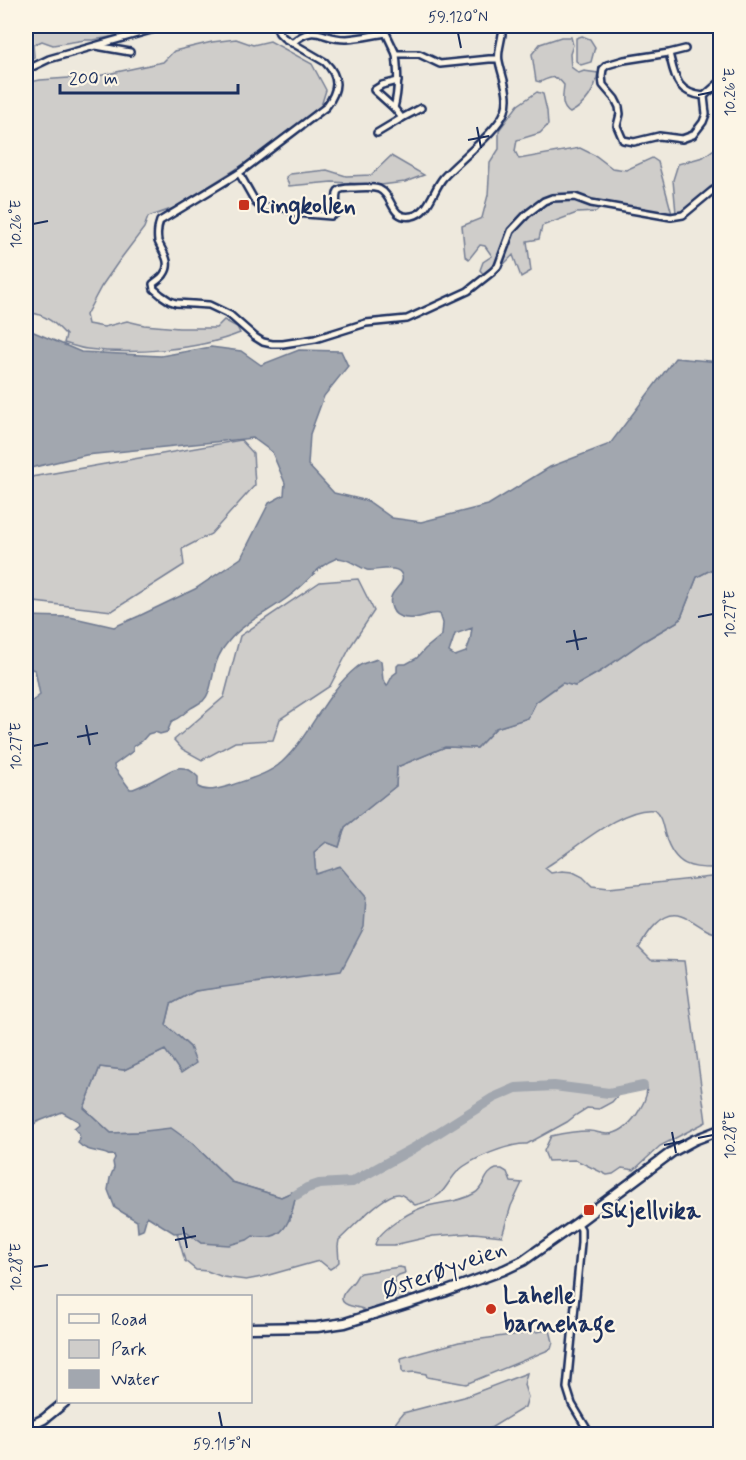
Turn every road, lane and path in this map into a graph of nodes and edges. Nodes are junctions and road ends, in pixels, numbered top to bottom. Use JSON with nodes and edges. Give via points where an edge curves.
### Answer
{"nodes":[{"id":1,"x":165,"y":26,"type":"edge"},
{"id":2,"x":276,"y":26,"type":"edge"},
{"id":3,"x":502,"y":34,"type":"dead end"},
{"id":4,"x":292,"y":43,"type":"junction"},
{"id":5,"x":96,"y":46,"type":"junction"},
{"id":6,"x":685,"y":50,"type":"dead end"},
{"id":7,"x":130,"y":52,"type":"dead end"},
{"id":8,"x":669,"y":53,"type":"junction"},
{"id":9,"x":396,"y":54,"type":"junction"},
{"id":10,"x":498,"y":59,"type":"junction"},
{"id":11,"x":26,"y":70,"type":"edge"},
{"id":12,"x":398,"y":81,"type":"junction"},
{"id":13,"x":720,"y":82,"type":"edge"},
{"id":14,"x":704,"y":96,"type":"junction"},
{"id":15,"x":394,"y":108,"type":"junction"},
{"id":16,"x":421,"y":108,"type":"dead end"},
{"id":17,"x":402,"y":118,"type":"junction"},
{"id":18,"x":377,"y":133,"type":"dead end"},
{"id":19,"x":239,"y":173,"type":"junction"},
{"id":20,"x":720,"y":186,"type":"edge"},
{"id":21,"x":720,"y":1130,"type":"edge"},
{"id":22,"x":578,"y":1223,"type":"junction"},
{"id":23,"x":252,"y":1328,"type":"edge"},
{"id":24,"x":62,"y":1403,"type":"edge"},
{"id":25,"x":26,"y":1428,"type":"edge"},
{"id":26,"x":720,"y":1433,"type":"edge"},
{"id":27,"x":590,"y":1434,"type":"edge"},
{"id":28,"x":696,"y":1434,"type":"edge"},
{"id":29,"x":710,"y":1434,"type":"edge"}],
"edges":[{"from":1,"to":5,"type":"street"},
{"from":2,"to":4,"type":"street"},
{"from":3,"to":10,"type":"street"},
{"from":4,"to":9,"type":"street","via":[[310,32],[346,39],[386,33]]},
{"from":4,"to":19,"type":"street","via":[[330,66],[336,80],[333,98]]},
{"from":5,"to":7,"type":"street"},
{"from":5,"to":11,"type":"street"},
{"from":6,"to":8,"type":"street"},
{"from":8,"to":14,"type":"street","via":[[681,87],[692,95]]},
{"from":8,"to":14,"type":"street","via":[[624,60],[603,69],[603,85],[619,107],[617,126],[623,140],[634,142],[659,136],[682,139],[693,135],[706,114]]},
{"from":9,"to":10,"type":"street","via":[[419,54],[440,64]]},
{"from":9,"to":12,"type":"street"},
{"from":10,"to":19,"type":"street","via":[[505,84],[506,110],[442,180],[417,214],[398,213],[383,193],[368,188],[339,190],[337,209],[331,216],[261,207]]},
{"from":12,"to":15,"type":"street"},
{"from":12,"to":15,"type":"street","via":[[374,90]]},
{"from":13,"to":14,"type":"street"},
{"from":15,"to":17,"type":"street"},
{"from":16,"to":17,"type":"street"},
{"from":17,"to":18,"type":"street"},
{"from":19,"to":20,"type":"street","via":[[160,221],[158,240],[165,252],[166,269],[153,284],[161,295],[176,303],[209,305],[230,315],[263,342],[272,344],[315,339],[366,323],[407,319],[468,291],[498,266],[511,231],[527,214],[552,198],[575,197],[671,217],[682,215]]},
{"from":21,"to":22,"type":"main road","name":"Østerøyveien","via":[[672,1152]]},
{"from":22,"to":23,"type":"main road","name":"Østerøyveien","via":[[514,1266],[374,1315],[330,1326]]},
{"from":22,"to":27,"type":"street","via":[[581,1243],[567,1388]]},
{"from":24,"to":25,"type":"main road"},
{"from":26,"to":29,"type":"street"},
{"from":28,"to":29,"type":"street"}]}
